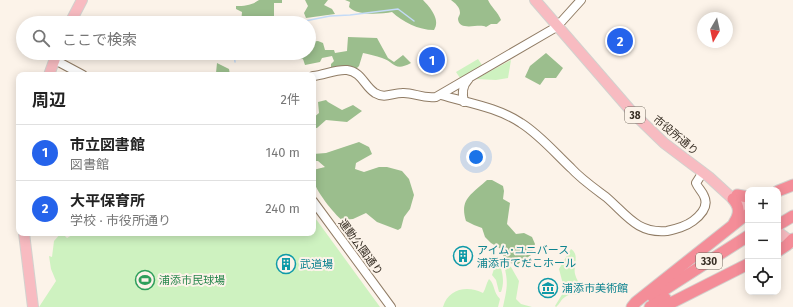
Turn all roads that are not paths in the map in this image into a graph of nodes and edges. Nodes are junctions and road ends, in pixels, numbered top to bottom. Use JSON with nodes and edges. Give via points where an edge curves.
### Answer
{"nodes":[{"id":1,"x":82,"y":0,"type":"edge"},
{"id":2,"x":535,"y":0,"type":"edge"},
{"id":3,"x":581,"y":0,"type":"edge"},
{"id":4,"x":74,"y":16,"type":"edge"},
{"id":5,"x":557,"y":26,"type":"junction"},
{"id":6,"x":55,"y":60,"type":"edge"},
{"id":7,"x":60,"y":60,"type":"edge"},
{"id":8,"x":50,"y":72,"type":"edge"},
{"id":9,"x":78,"y":72,"type":"edge"},
{"id":10,"x":316,"y":75,"type":"edge"},
{"id":11,"x":472,"y":77,"type":"junction"},
{"id":12,"x":441,"y":95,"type":"junction"},
{"id":13,"x":464,"y":102,"type":"junction"},
{"id":14,"x":706,"y":175,"type":"junction"},
{"id":15,"x":793,"y":184,"type":"edge"},
{"id":16,"x":781,"y":190,"type":"edge"},
{"id":17,"x":735,"y":197,"type":"junction"},
{"id":18,"x":745,"y":197,"type":"edge"},
{"id":19,"x":745,"y":202,"type":"edge"},
{"id":20,"x":316,"y":204,"type":"edge"},
{"id":21,"x":745,"y":207,"type":"edge"},
{"id":22,"x":793,"y":207,"type":"edge"},
{"id":23,"x":781,"y":214,"type":"edge"},
{"id":24,"x":745,"y":216,"type":"edge"},
{"id":25,"x":793,"y":216,"type":"edge"},
{"id":26,"x":781,"y":224,"type":"edge"},
{"id":27,"x":731,"y":226,"type":"junction"},
{"id":28,"x":781,"y":230,"type":"edge"},
{"id":29,"x":24,"y":236,"type":"edge"},
{"id":30,"x":745,"y":238,"type":"edge"},
{"id":31,"x":789,"y":239,"type":"edge"},
{"id":32,"x":745,"y":246,"type":"edge"},
{"id":33,"x":781,"y":248,"type":"edge"},
{"id":34,"x":745,"y":266,"type":"edge"},
{"id":35,"x":33,"y":307,"type":"edge"},
{"id":36,"x":391,"y":307,"type":"edge"},
{"id":37,"x":632,"y":307,"type":"edge"},
{"id":38,"x":637,"y":307,"type":"edge"},
{"id":39,"x":650,"y":307,"type":"edge"},
{"id":40,"x":663,"y":307,"type":"edge"}],
"edges":[{"from":1,"to":4,"type":"main road"},
{"from":2,"to":5,"type":"main road","name":"市役所通り","number":"38"},
{"from":3,"to":5,"type":"street"},
{"from":5,"to":11,"type":"street"},
{"from":5,"to":14,"type":"main road","name":"市役所通り","number":"38","via":[[648,128]]},
{"from":6,"to":8,"type":"main road"},
{"from":7,"to":9,"type":"street"},
{"from":10,"to":12,"type":"street","via":[[347,70],[358,75],[379,95],[403,93],[431,98]]},
{"from":11,"to":12,"type":"street"},
{"from":11,"to":13,"type":"street","via":[[463,87]]},
{"from":12,"to":13,"type":"street"},
{"from":13,"to":14,"type":"street","via":[[500,112],[522,123],[628,219],[646,229],[662,231],[680,228],[700,214],[705,209],[706,200],[696,183]]},
{"from":14,"to":17,"type":"main road","name":"市役所通り","number":"38"},
{"from":15,"to":16,"type":"highway"},
{"from":17,"to":18,"type":"highway"},
{"from":17,"to":19,"type":"main road","name":"市役所通り","number":"38"},
{"from":17,"to":21,"type":"main road","name":"市役所通り","number":"38"},
{"from":17,"to":27,"type":"highway","via":[[739,213]]},
{"from":20,"to":36,"type":"street","name":"運動公園通り"},
{"from":22,"to":23,"type":"highway"},
{"from":24,"to":27,"type":"highway"},
{"from":25,"to":26,"type":"highway"},
{"from":27,"to":37,"type":"highway"},
{"from":28,"to":31,"type":"main road"},
{"from":29,"to":35,"type":"main road"},
{"from":30,"to":38,"type":"highway","number":"330"},
{"from":31,"to":33,"type":"highway"},
{"from":32,"to":39,"type":"highway","number":"330"},
{"from":34,"to":40,"type":"highway"}]}
